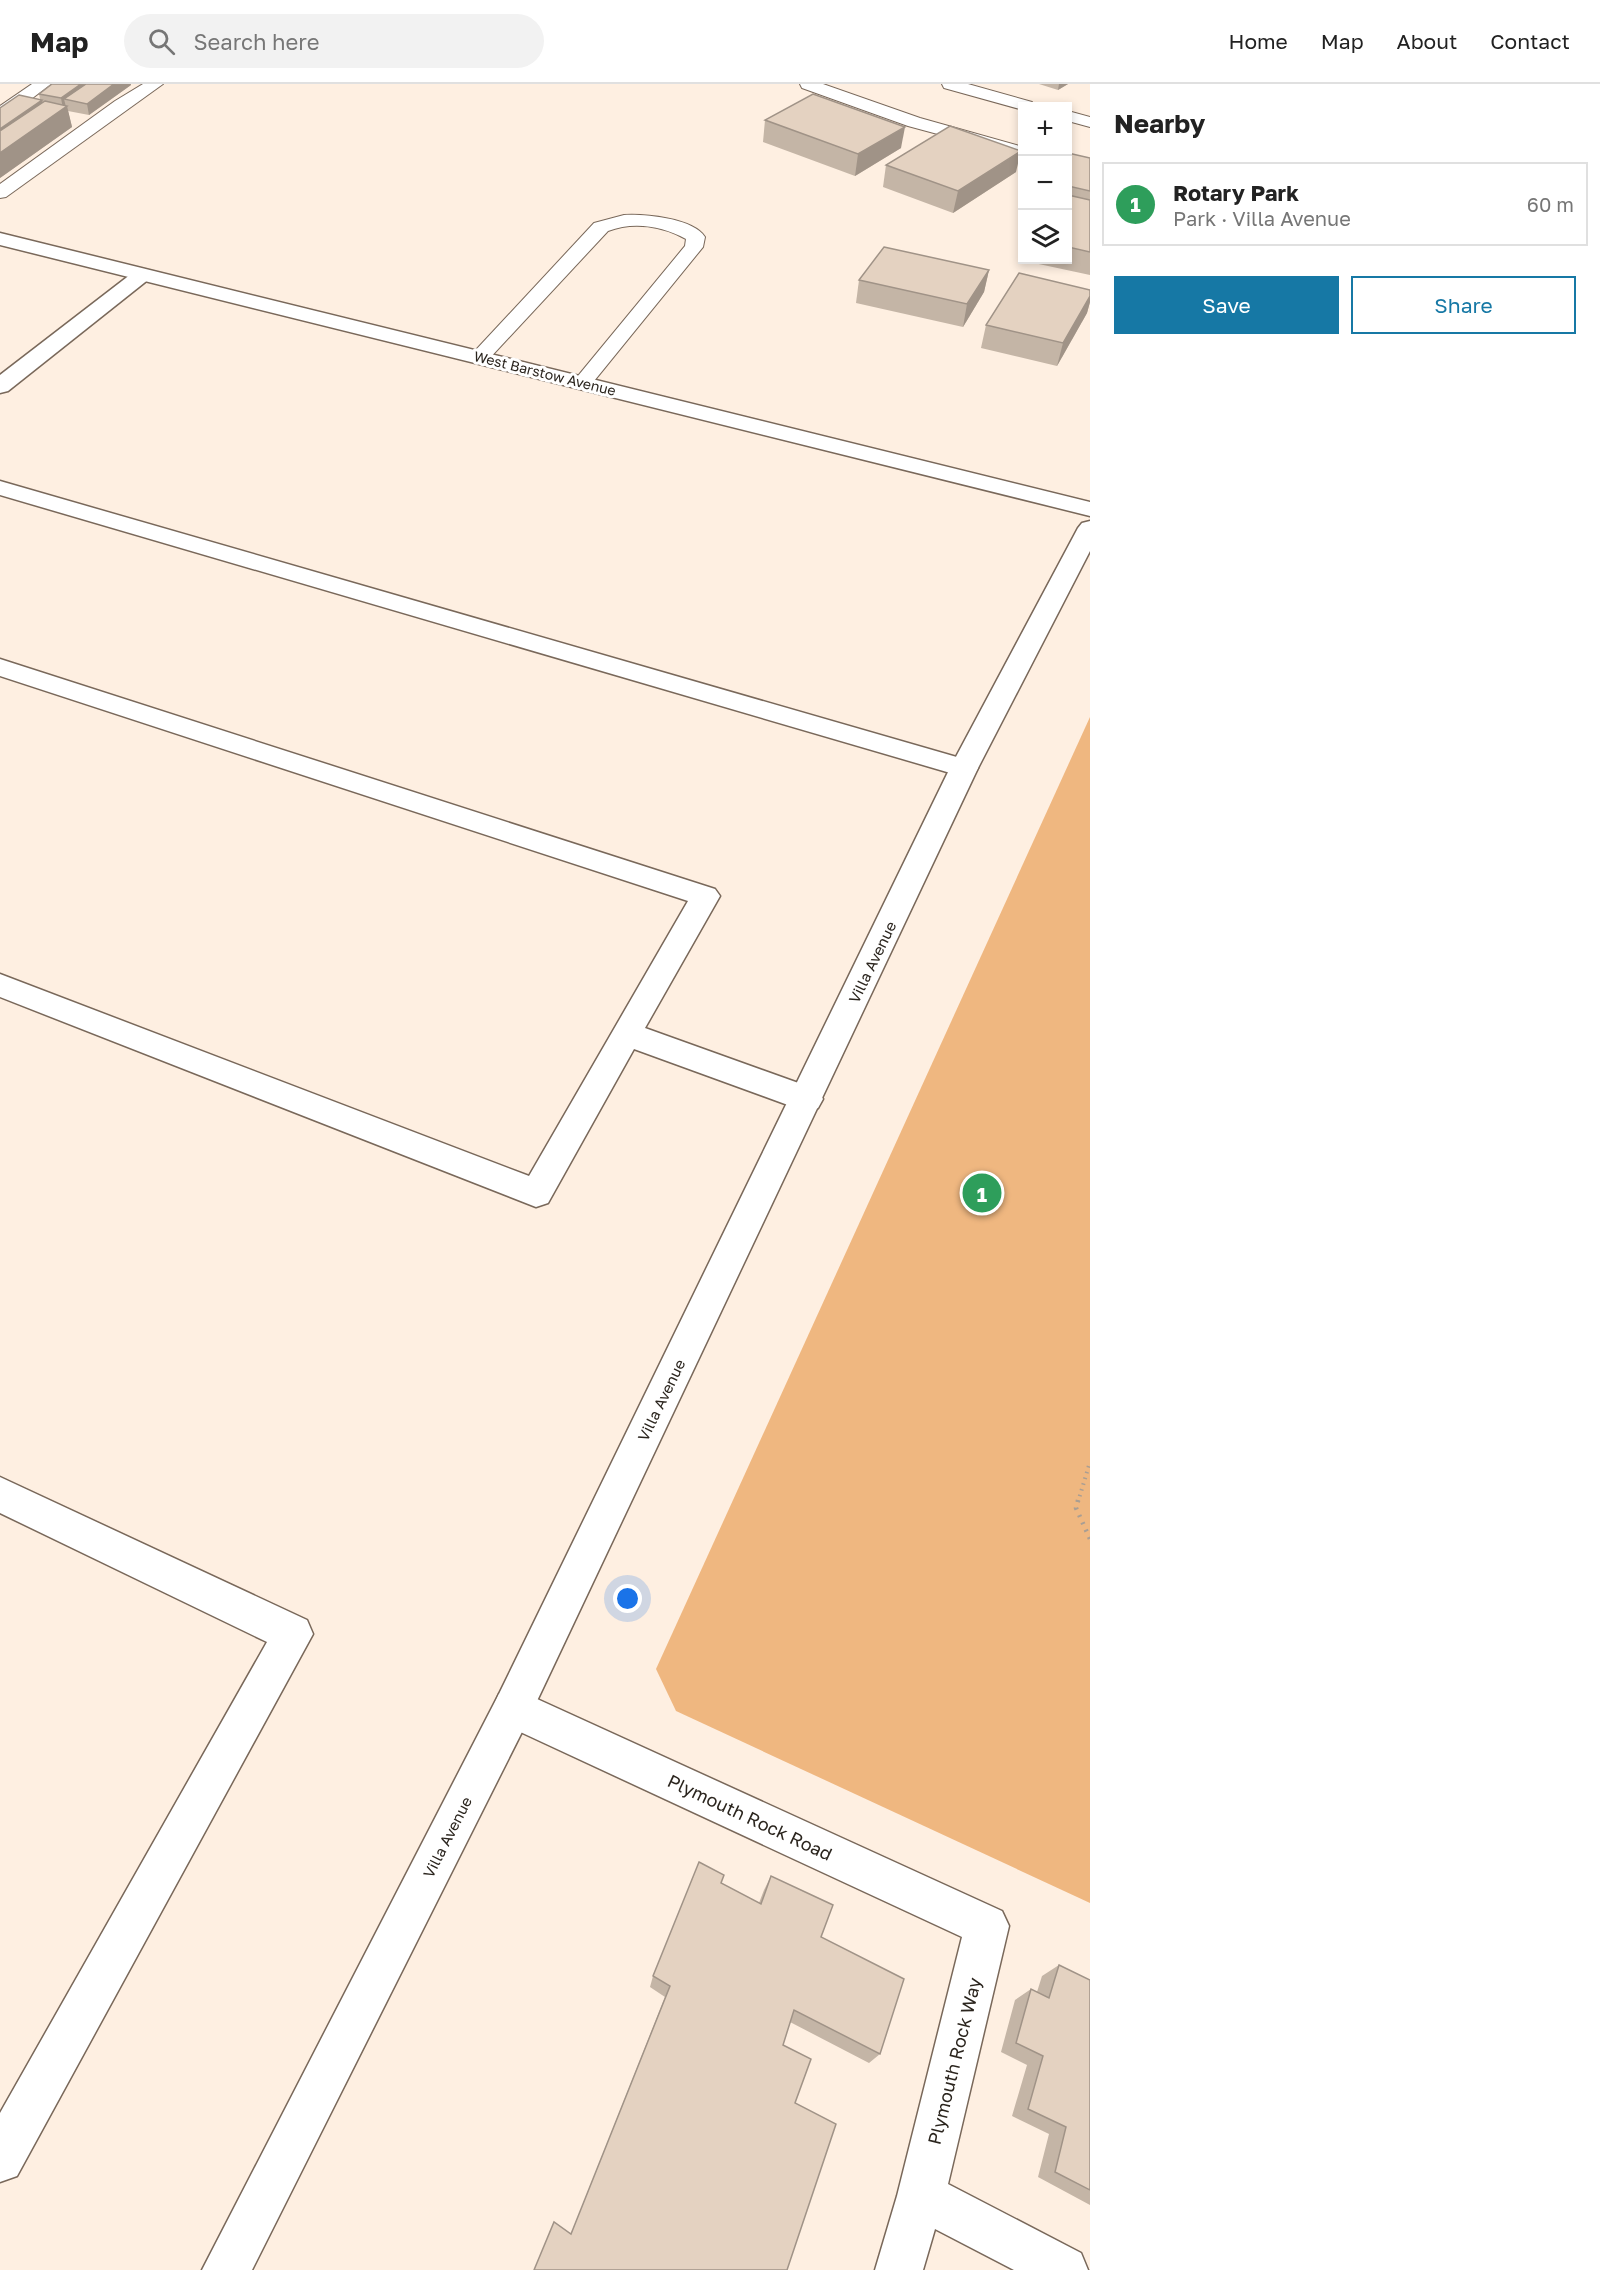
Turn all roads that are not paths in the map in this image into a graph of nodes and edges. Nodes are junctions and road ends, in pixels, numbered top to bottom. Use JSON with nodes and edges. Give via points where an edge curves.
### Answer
{"nodes":[{"id":1,"x":43,"y":84,"type":"edge"},
{"id":2,"x":155,"y":84,"type":"edge"},
{"id":3,"x":808,"y":84,"type":"edge"},
{"id":4,"x":950,"y":84,"type":"edge"},
{"id":5,"x":1018,"y":104,"type":"edge"},
{"id":6,"x":0,"y":114,"type":"edge"},
{"id":7,"x":1072,"y":117,"type":"edge"},
{"id":8,"x":1090,"y":122,"type":"edge"},
{"id":9,"x":1018,"y":151,"type":"edge"},
{"id":10,"x":0,"y":194,"type":"edge"},
{"id":11,"x":0,"y":239,"type":"edge"},
{"id":12,"x":142,"y":275,"type":"junction"},
{"id":13,"x":480,"y":357,"type":"junction"},
{"id":14,"x":583,"y":382,"type":"junction"},
{"id":15,"x":0,"y":386,"type":"edge"},
{"id":16,"x":0,"y":488,"type":"edge"},
{"id":17,"x":1090,"y":509,"type":"edge"},
{"id":18,"x":1090,"y":528,"type":"edge"},
{"id":19,"x":0,"y":667,"type":"edge"},
{"id":20,"x":964,"y":768,"type":"junction"},
{"id":21,"x":0,"y":985,"type":"edge"},
{"id":22,"x":627,"y":1034,"type":"junction"},
{"id":23,"x":807,"y":1099,"type":"junction"},
{"id":24,"x":0,"y":1494,"type":"edge"},
{"id":25,"x":513,"y":1708,"type":"junction"},
{"id":26,"x":987,"y":1926,"type":"joint"},
{"id":27,"x":0,"y":2159,"type":"edge"},
{"id":28,"x":921,"y":2196,"type":"junction"},
{"id":29,"x":226,"y":2270,"type":"edge"},
{"id":30,"x":898,"y":2270,"type":"edge"},
{"id":31,"x":1064,"y":2270,"type":"edge"}],
"edges":[{"from":1,"to":6,"type":"lane"},
{"from":2,"to":10,"type":"lane"},
{"from":3,"to":9,"type":"lane","via":[[970,139]]},
{"from":4,"to":5,"type":"lane"},
{"from":7,"to":8,"type":"lane"},
{"from":11,"to":12,"type":"street","name":"West Barstow Avenue"},
{"from":12,"to":13,"type":"street","name":"West Barstow Avenue"},
{"from":12,"to":15,"type":"street"},
{"from":13,"to":14,"type":"street","name":"West Barstow Avenue"},
{"from":13,"to":14,"type":"lane","via":[[601,227],[634,219],[685,230],[696,237],[694,247]]},
{"from":14,"to":17,"type":"street","name":"West Barstow Avenue"},
{"from":16,"to":20,"type":"street"},
{"from":18,"to":20,"type":"street","name":"Villa Avenue"},
{"from":19,"to":22,"type":"street","via":[[705,896]]},
{"from":20,"to":23,"type":"street","name":"Villa Avenue"},
{"from":21,"to":22,"type":"street","via":[[536,1193]]},
{"from":22,"to":23,"type":"street"},
{"from":23,"to":25,"type":"street","name":"Villa Avenue"},
{"from":24,"to":27,"type":"street","via":[[293,1634]]},
{"from":25,"to":26,"type":"street","name":"Plymouth Rock Road"},
{"from":25,"to":29,"type":"street","name":"Villa Avenue"},
{"from":26,"to":28,"type":"street","name":"Plymouth Rock Way"},
{"from":28,"to":30,"type":"street","name":"Plymouth Rock Way"},
{"from":28,"to":31,"type":"street"}]}
